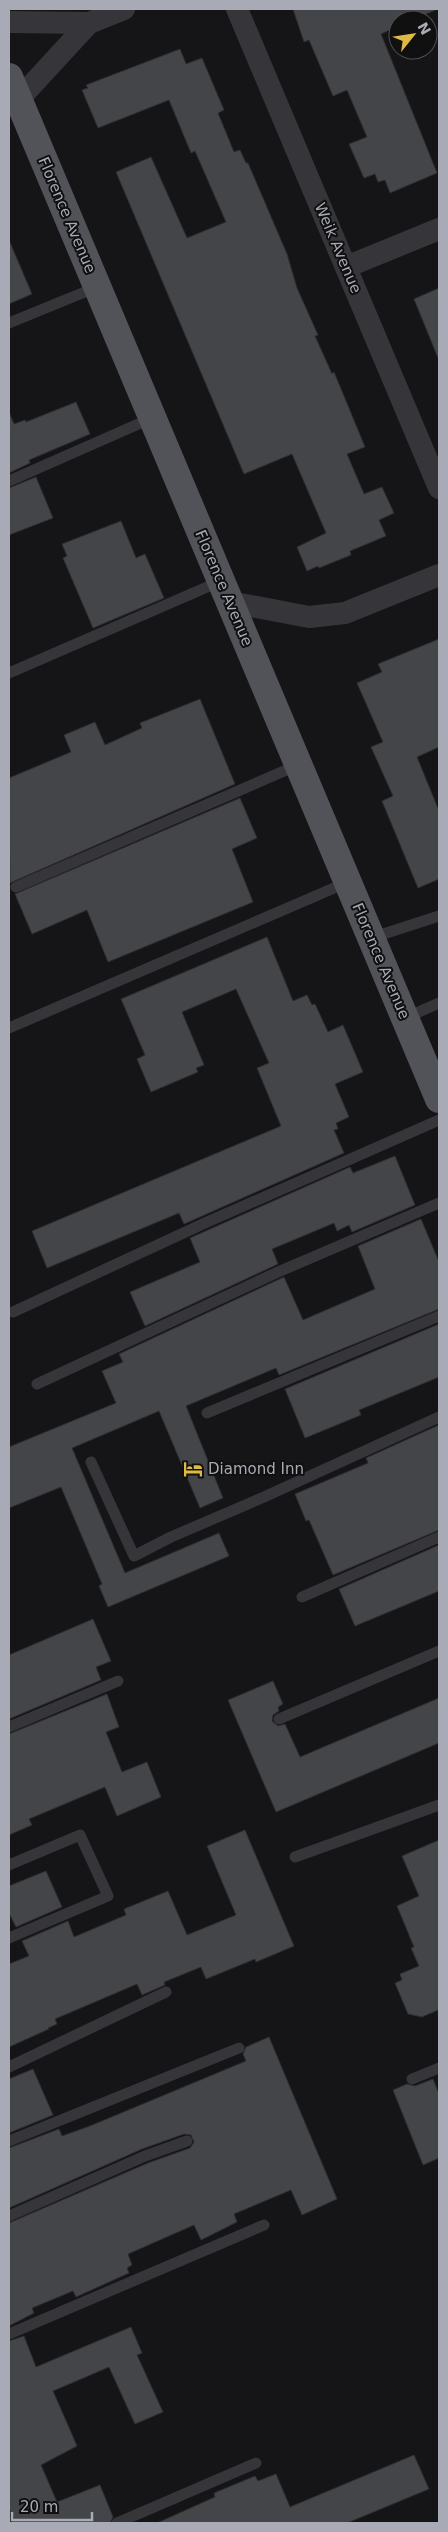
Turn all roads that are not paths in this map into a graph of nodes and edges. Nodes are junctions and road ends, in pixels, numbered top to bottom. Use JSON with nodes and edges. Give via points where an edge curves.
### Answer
{"nodes":[{"id":1,"x":124,"y":9,"type":"edge"},
{"id":2,"x":237,"y":9,"type":"edge"},
{"id":3,"x":9,"y":22,"type":"edge"},
{"id":4,"x":89,"y":23,"type":"junction"},
{"id":5,"x":14,"y":88,"type":"edge"},
{"id":6,"x":439,"y":230,"type":"edge"},
{"id":7,"x":346,"y":267,"type":"junction"},
{"id":8,"x":98,"y":287,"type":"junction"},
{"id":9,"x":9,"y":323,"type":"edge"},
{"id":10,"x":152,"y":418,"type":"junction"},
{"id":11,"x":9,"y":481,"type":"edge"},
{"id":12,"x":439,"y":488,"type":"edge"},
{"id":13,"x":439,"y":575,"type":"edge"},
{"id":14,"x":225,"y":592,"type":"junction"},
{"id":15,"x":9,"y":673,"type":"edge"},
{"id":16,"x":298,"y":765,"type":"junction"},
{"id":17,"x":348,"y":882,"type":"junction"},
{"id":18,"x":16,"y":887,"type":"dead end"},
{"id":19,"x":439,"y":916,"type":"edge"},
{"id":20,"x":371,"y":938,"type":"junction"},
{"id":21,"x":439,"y":1002,"type":"edge"},
{"id":22,"x":405,"y":1018,"type":"junction"},
{"id":23,"x":9,"y":1028,"type":"edge"},
{"id":24,"x":439,"y":1099,"type":"edge"},
{"id":25,"x":439,"y":1120,"type":"edge"},
{"id":26,"x":439,"y":1203,"type":"edge"},
{"id":27,"x":13,"y":1312,"type":"dead end"},
{"id":28,"x":439,"y":1316,"type":"edge"},
{"id":29,"x":37,"y":1384,"type":"dead end"},
{"id":30,"x":207,"y":1413,"type":"dead end"},
{"id":31,"x":439,"y":1417,"type":"edge"},
{"id":32,"x":92,"y":1462,"type":"dead end"},
{"id":33,"x":439,"y":1537,"type":"edge"},
{"id":34,"x":302,"y":1597,"type":"dead end"},
{"id":35,"x":439,"y":1651,"type":"edge"},
{"id":36,"x":118,"y":1681,"type":"dead end"},
{"id":37,"x":279,"y":1719,"type":"dead end"},
{"id":38,"x":9,"y":1727,"type":"edge"},
{"id":39,"x":439,"y":1805,"type":"edge"},
{"id":40,"x":295,"y":1857,"type":"dead end"},
{"id":41,"x":9,"y":1864,"type":"edge"},
{"id":42,"x":9,"y":1938,"type":"edge"},
{"id":43,"x":166,"y":1992,"type":"dead end"},
{"id":44,"x":239,"y":2048,"type":"dead end"},
{"id":45,"x":9,"y":2067,"type":"edge"},
{"id":46,"x":439,"y":2068,"type":"edge"},
{"id":47,"x":412,"y":2079,"type":"dead end"},
{"id":48,"x":9,"y":2141,"type":"edge"},
{"id":49,"x":187,"y":2141,"type":"dead end"},
{"id":50,"x":9,"y":2216,"type":"edge"},
{"id":51,"x":264,"y":2225,"type":"dead end"},
{"id":52,"x":9,"y":2334,"type":"edge"},
{"id":53,"x":256,"y":2463,"type":"dead end"},
{"id":54,"x":117,"y":2523,"type":"edge"}],
"edges":[{"from":1,"to":4,"type":"street"},
{"from":2,"to":7,"type":"street","name":"Weik Avenue"},
{"from":3,"to":4,"type":"street"},
{"from":4,"to":5,"type":"street"},
{"from":5,"to":8,"type":"main road","name":"Florence Avenue"},
{"from":6,"to":7,"type":"street"},
{"from":7,"to":12,"type":"street","name":"Weik Avenue"},
{"from":8,"to":9,"type":"lane"},
{"from":8,"to":10,"type":"main road","name":"Florence Avenue"},
{"from":10,"to":11,"type":"lane"},
{"from":10,"to":14,"type":"main road","name":"Florence Avenue"},
{"from":13,"to":14,"type":"street","via":[[345,613],[309,617]]},
{"from":14,"to":15,"type":"lane"},
{"from":14,"to":16,"type":"main road","name":"Florence Avenue"},
{"from":16,"to":17,"type":"main road","name":"Florence Avenue"},
{"from":16,"to":18,"type":"lane"},
{"from":17,"to":20,"type":"main road","name":"Florence Avenue"},
{"from":17,"to":23,"type":"lane"},
{"from":19,"to":20,"type":"lane"},
{"from":20,"to":22,"type":"main road","name":"Florence Avenue"},
{"from":21,"to":22,"type":"lane"},
{"from":22,"to":24,"type":"main road","name":"Florence Avenue"},
{"from":25,"to":27,"type":"lane"},
{"from":26,"to":29,"type":"lane","via":[[278,1272]]},
{"from":28,"to":30,"type":"lane"},
{"from":31,"to":32,"type":"lane","via":[[134,1556]]},
{"from":33,"to":34,"type":"lane"},
{"from":35,"to":37,"type":"lane"},
{"from":36,"to":38,"type":"lane"},
{"from":39,"to":40,"type":"lane"},
{"from":41,"to":42,"type":"lane","via":[[80,1835],[108,1896]]},
{"from":43,"to":45,"type":"lane"},
{"from":44,"to":48,"type":"lane"},
{"from":46,"to":47,"type":"lane"},
{"from":49,"to":50,"type":"lane"},
{"from":51,"to":52,"type":"lane"},
{"from":53,"to":54,"type":"lane"}]}
